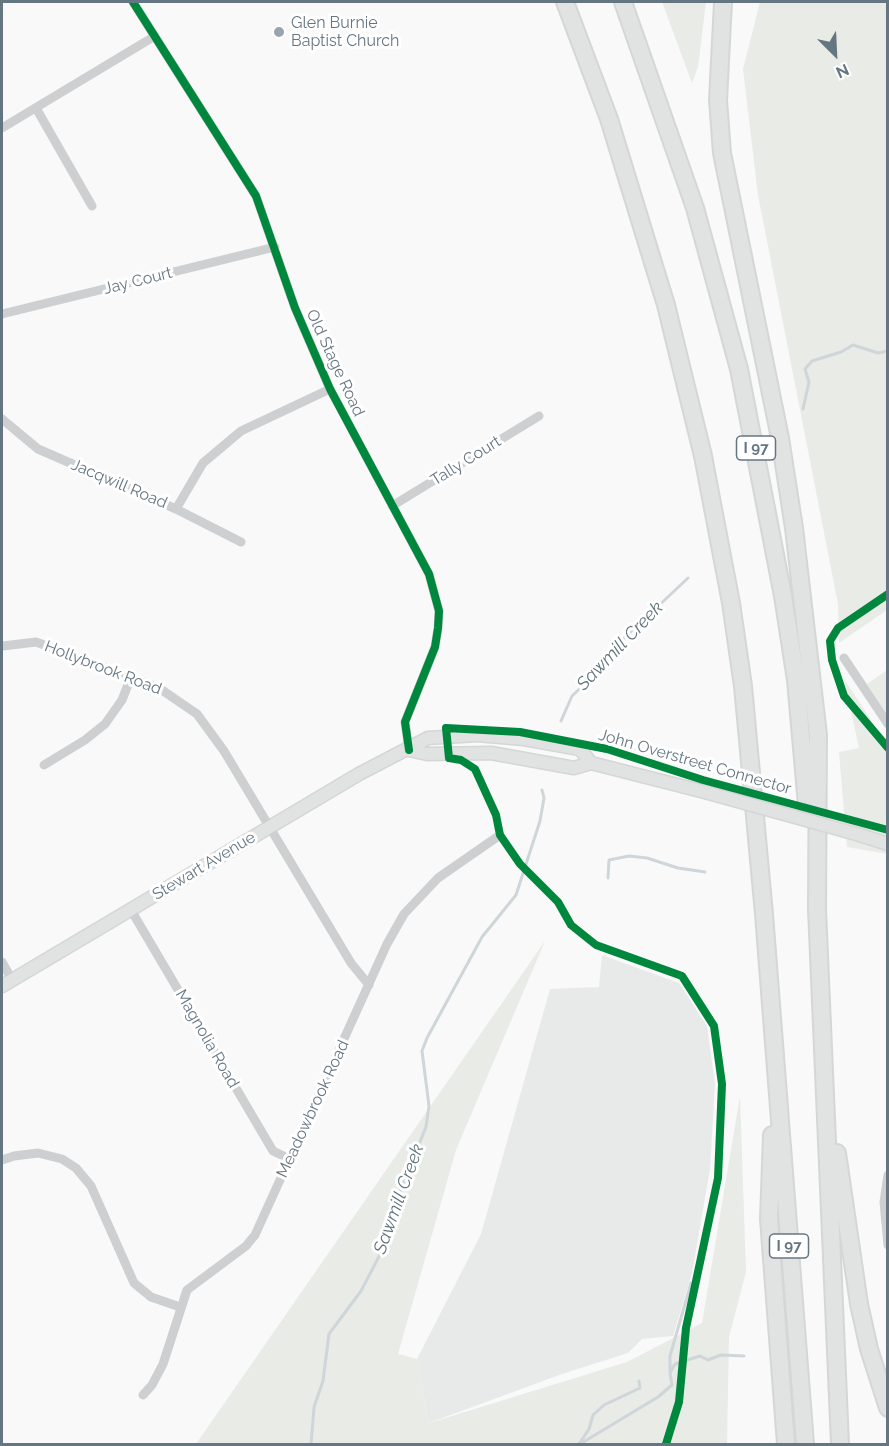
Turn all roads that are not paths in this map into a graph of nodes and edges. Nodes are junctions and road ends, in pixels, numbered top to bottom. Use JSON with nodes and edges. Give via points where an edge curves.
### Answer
{"nodes":[{"id":1,"x":133,"y":2,"type":"edge"},
{"id":2,"x":553,"y":2,"type":"edge"},
{"id":3,"x":565,"y":2,"type":"edge"},
{"id":4,"x":623,"y":2,"type":"edge"},
{"id":5,"x":723,"y":2,"type":"edge"},
{"id":6,"x":155,"y":36,"type":"junction"},
{"id":7,"x":36,"y":108,"type":"junction"},
{"id":8,"x":609,"y":119,"type":"junction"},
{"id":9,"x":2,"y":129,"type":"edge"},
{"id":10,"x":92,"y":206,"type":"dead end"},
{"id":11,"x":275,"y":247,"type":"junction"},
{"id":12,"x":2,"y":314,"type":"edge"},
{"id":13,"x":330,"y":389,"type":"junction"},
{"id":14,"x":539,"y":416,"type":"dead end"},
{"id":15,"x":2,"y":419,"type":"edge"},
{"id":16,"x":392,"y":506,"type":"junction"},
{"id":17,"x":176,"y":509,"type":"junction"},
{"id":18,"x":241,"y":542,"type":"dead end"},
{"id":19,"x":3,"y":646,"type":"dead end"},
{"id":20,"x":844,"y":658,"type":"dead end"},
{"id":21,"x":131,"y":677,"type":"junction"},
{"id":22,"x":888,"y":724,"type":"edge"},
{"id":23,"x":409,"y":750,"type":"junction"},
{"id":24,"x":591,"y":764,"type":"junction"},
{"id":25,"x":44,"y":765,"type":"dead end"},
{"id":26,"x":270,"y":827,"type":"junction"},
{"id":27,"x":500,"y":835,"type":"dead end"},
{"id":28,"x":888,"y":844,"type":"edge"},
{"id":29,"x":817,"y":909,"type":"junction"},
{"id":30,"x":131,"y":910,"type":"junction"},
{"id":31,"x":2,"y":962,"type":"edge"},
{"id":32,"x":7,"y":983,"type":"edge"},
{"id":33,"x":369,"y":985,"type":"junction"},
{"id":34,"x":774,"y":1047,"type":"junction"},
{"id":35,"x":823,"y":1047,"type":"junction"},
{"id":36,"x":290,"y":1159,"type":"junction"},
{"id":37,"x":2,"y":1160,"type":"edge"},
{"id":38,"x":888,"y":1175,"type":"edge"},
{"id":39,"x":888,"y":1245,"type":"edge"},
{"id":40,"x":180,"y":1306,"type":"junction"},
{"id":41,"x":143,"y":1395,"type":"dead end"},
{"id":42,"x":888,"y":1408,"type":"edge"},
{"id":43,"x":786,"y":1444,"type":"edge"},
{"id":44,"x":805,"y":1444,"type":"edge"},
{"id":45,"x":840,"y":1444,"type":"edge"}],
"edges":[{"from":1,"to":6,"type":"street","name":"Old Stage Road"},
{"from":2,"to":8,"type":"highway"},
{"from":3,"to":8,"type":"highway","number":"I 97"},
{"from":4,"to":29,"type":"highway","number":"I 97","via":[[695,208],[739,369],[773,532],[790,638]]},
{"from":5,"to":29,"type":"highway","via":[[718,100],[722,153],[780,438],[818,735]]},
{"from":6,"to":7,"type":"street"},
{"from":6,"to":11,"type":"street","name":"Old Stage Road","via":[[243,171],[266,217]]},
{"from":7,"to":9,"type":"street"},
{"from":7,"to":10,"type":"street"},
{"from":8,"to":34,"type":"highway","number":"I 97","via":[[686,383],[722,552],[743,686]]},
{"from":11,"to":12,"type":"street","name":"Jay Court"},
{"from":11,"to":13,"type":"street","name":"Old Stage Road","via":[[295,308]]},
{"from":13,"to":16,"type":"street","name":"Old Stage Road"},
{"from":13,"to":17,"type":"street","via":[[242,431],[203,463]]},
{"from":14,"to":16,"type":"street","name":"Tally Court"},
{"from":15,"to":17,"type":"street","name":"Jacqwill Road","via":[[38,449]]},
{"from":16,"to":23,"type":"street","name":"Old Stage Road","via":[[417,546],[439,611],[435,647],[405,722]]},
{"from":17,"to":18,"type":"street","name":"Jacqwill Road"},
{"from":19,"to":21,"type":"street","name":"Hollybrook Road","via":[[36,642]]},
{"from":20,"to":22,"type":"street"},
{"from":21,"to":25,"type":"street","via":[[122,700],[105,724]]},
{"from":21,"to":26,"type":"street","name":"Hollybrook Road","via":[[159,688],[197,714]]},
{"from":23,"to":24,"type":"street","name":"Stewart Avenue","via":[[428,754],[491,753],[574,768]]},
{"from":23,"to":24,"type":"street","name":"Stewart Avenue","via":[[428,738],[498,737],[580,749]]},
{"from":23,"to":26,"type":"street","name":"Stewart Avenue","via":[[359,774]]},
{"from":24,"to":28,"type":"street","name":"Stewart Avenue","bridge":true},
{"from":26,"to":30,"type":"street","name":"Stewart Avenue"},
{"from":26,"to":33,"type":"street","name":"Hollybrook Road","via":[[351,963]]},
{"from":27,"to":33,"type":"street","name":"Meadowbrook Road","via":[[447,871],[412,903]]},
{"from":29,"to":35,"type":"highway","number":"I 97"},
{"from":30,"to":32,"type":"street","name":"Stewart Avenue"},
{"from":30,"to":36,"type":"street","name":"Magnolia Road","via":[[273,1151]]},
{"from":31,"to":32,"type":"street"},
{"from":33,"to":36,"type":"street","name":"Meadowbrook Road"},
{"from":34,"to":43,"type":"highway","via":[[770,1219]]},
{"from":34,"to":44,"type":"highway","number":"I 97"},
{"from":35,"to":42,"type":"highway","via":[[852,1266],[869,1349]]},
{"from":35,"to":45,"type":"highway","number":"I 97"},
{"from":36,"to":40,"type":"street","name":"Meadowbrook Road","via":[[251,1241],[191,1285]]},
{"from":37,"to":40,"type":"street","via":[[38,1153],[62,1159],[76,1168],[91,1186],[134,1283],[151,1297]]},
{"from":38,"to":39,"type":"street","via":[[884,1202]]},
{"from":40,"to":41,"type":"street","name":"Meadowbrook Road","via":[[163,1364]]}]}
